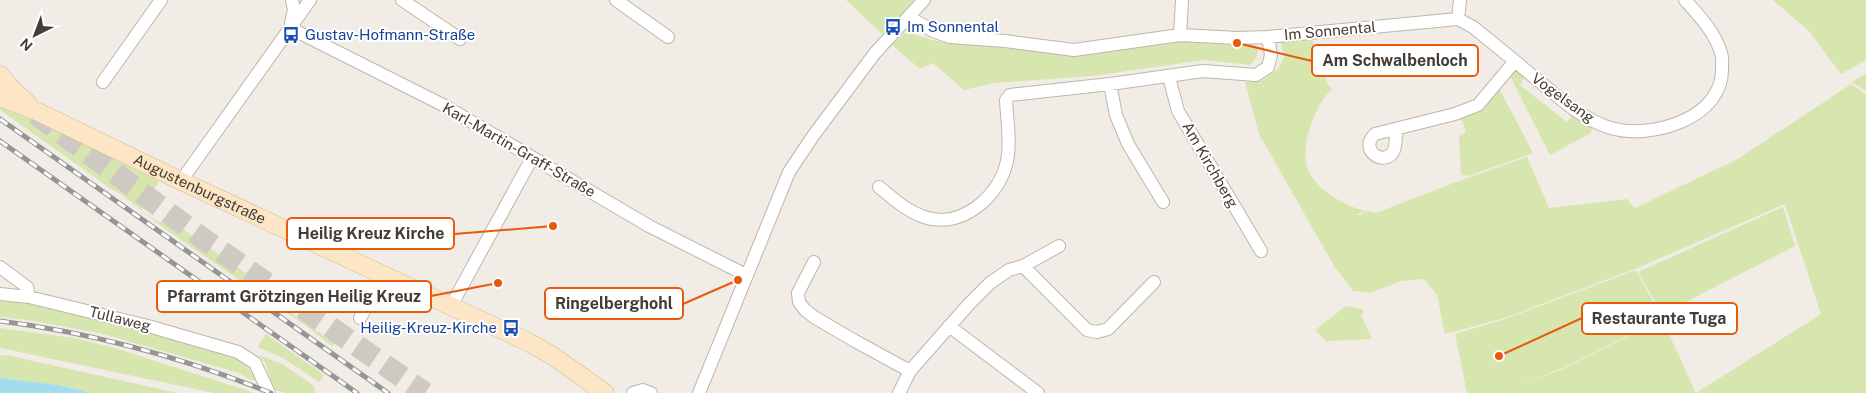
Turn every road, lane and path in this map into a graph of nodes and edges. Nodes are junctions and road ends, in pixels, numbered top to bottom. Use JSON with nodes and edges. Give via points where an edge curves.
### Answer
{"nodes":[{"id":1,"x":161,"y":0,"type":"edge"},
{"id":2,"x":292,"y":0,"type":"edge"},
{"id":3,"x":310,"y":0,"type":"edge"},
{"id":4,"x":402,"y":0,"type":"edge"},
{"id":5,"x":616,"y":0,"type":"edge"},
{"id":6,"x":924,"y":0,"type":"edge"},
{"id":7,"x":1182,"y":0,"type":"edge"},
{"id":8,"x":1460,"y":0,"type":"edge"},
{"id":9,"x":1685,"y":0,"type":"edge"},
{"id":10,"x":909,"y":17,"type":"junction"},
{"id":11,"x":1458,"y":19,"type":"junction"},
{"id":12,"x":290,"y":28,"type":"junction"},
{"id":13,"x":1180,"y":35,"type":"junction"},
{"id":14,"x":668,"y":37,"type":"dead end"},
{"id":15,"x":1268,"y":37,"type":"junction"},
{"id":16,"x":460,"y":39,"type":"dead end"},
{"id":17,"x":1515,"y":61,"type":"junction"},
{"id":18,"x":0,"y":75,"type":"edge"},
{"id":19,"x":1169,"y":77,"type":"junction"},
{"id":20,"x":103,"y":82,"type":"dead end"},
{"id":21,"x":1110,"y":84,"type":"junction"},
{"id":22,"x":0,"y":97,"type":"edge"},
{"id":23,"x":34,"y":110,"type":"junction"},
{"id":24,"x":1396,"y":129,"type":"dead end"},
{"id":25,"x":532,"y":158,"type":"junction"},
{"id":26,"x":181,"y":181,"type":"junction"},
{"id":27,"x":879,"y":187,"type":"dead end"},
{"id":28,"x":1163,"y":202,"type":"dead end"},
{"id":29,"x":1059,"y":246,"type":"dead end"},
{"id":30,"x":1261,"y":251,"type":"dead end"},
{"id":31,"x":814,"y":262,"type":"dead end"},
{"id":32,"x":1023,"y":266,"type":"junction"},
{"id":33,"x":0,"y":267,"type":"edge"},
{"id":34,"x":746,"y":275,"type":"junction"},
{"id":35,"x":384,"y":276,"type":"junction"},
{"id":36,"x":1154,"y":282,"type":"dead end"},
{"id":37,"x":0,"y":294,"type":"edge"},
{"id":38,"x":28,"y":297,"type":"junction"},
{"id":39,"x":451,"y":306,"type":"junction"},
{"id":40,"x":360,"y":318,"type":"dead end"},
{"id":41,"x":949,"y":326,"type":"junction"},
{"id":42,"x":910,"y":371,"type":"junction"},
{"id":43,"x":269,"y":393,"type":"edge"},
{"id":44,"x":605,"y":393,"type":"edge"},
{"id":45,"x":633,"y":393,"type":"edge"},
{"id":46,"x":651,"y":393,"type":"edge"},
{"id":47,"x":699,"y":393,"type":"edge"},
{"id":48,"x":899,"y":393,"type":"edge"},
{"id":49,"x":1038,"y":393,"type":"edge"}],
"edges":[{"from":1,"to":20,"type":"street"},
{"from":2,"to":12,"type":"street","via":[[294,10]]},
{"from":3,"to":12,"type":"street"},
{"from":4,"to":16,"type":"street"},
{"from":5,"to":14,"type":"street"},
{"from":6,"to":10,"type":"street"},
{"from":7,"to":13,"type":"street"},
{"from":8,"to":11,"type":"street"},
{"from":9,"to":17,"type":"street","name":"Vogelsang","via":[[1712,32],[1722,54],[1723,78],[1717,95],[1702,109],[1673,125],[1658,130],[1633,131],[1601,125],[1586,118]]},
{"from":10,"to":13,"type":"street","name":"Im Sonnental","via":[[950,37],[1074,50]]},
{"from":10,"to":34,"type":"street","via":[[875,52],[789,172]]},
{"from":11,"to":15,"type":"street","name":"Im Sonnental"},
{"from":11,"to":17,"type":"street","name":"Vogelsang"},
{"from":12,"to":25,"type":"street","name":"Karl-Martin-Graff-Straße","via":[[443,105]]},
{"from":12,"to":26,"type":"street"},
{"from":13,"to":15,"type":"street","name":"Im Sonnental"},
{"from":15,"to":19,"type":"street","via":[[1271,55],[1268,67],[1256,75],[1202,71]]},
{"from":17,"to":24,"type":"street","via":[[1478,105]]},
{"from":18,"to":23,"type":"street","name":"Augustenburgstraße"},
{"from":19,"to":21,"type":"street"},
{"from":19,"to":30,"type":"street","name":"Am Kirchberg","via":[[1178,111]]},
{"from":21,"to":27,"type":"street","via":[[1010,95],[1006,100],[1009,147],[1002,178],[985,201],[957,217],[926,218],[911,212]]},
{"from":21,"to":28,"type":"street","via":[[1116,115],[1128,144]]},
{"from":22,"to":23,"type":"street","name":"Augustenburgstraße"},
{"from":23,"to":26,"type":"street","name":"Augustenburgstraße"},
{"from":25,"to":34,"type":"street","name":"Karl-Martin-Graff-Straße","via":[[649,226]]},
{"from":25,"to":39,"type":"street"},
{"from":26,"to":35,"type":"street","name":"Augustenburgstraße"},
{"from":29,"to":32,"type":"street"},
{"from":31,"to":42,"type":"street","via":[[798,293],[799,302],[805,310],[855,342]]},
{"from":32,"to":36,"type":"street","via":[[1087,330],[1097,332],[1108,329]]},
{"from":32,"to":41,"type":"street","via":[[1009,270],[990,283]]},
{"from":33,"to":38,"type":"street","via":[[27,287]]},
{"from":34,"to":47,"type":"street"},
{"from":35,"to":39,"type":"street","name":"Augustenburgstraße"},
{"from":35,"to":40,"type":"street"},
{"from":37,"to":38,"type":"street","name":"Tullaweg"},
{"from":38,"to":43,"type":"street","name":"Tullaweg","via":[[238,352],[255,363]]},
{"from":39,"to":44,"type":"street","name":"Augustenburgstraße","via":[[553,356]]},
{"from":41,"to":42,"type":"street"},
{"from":41,"to":49,"type":"street"},
{"from":42,"to":48,"type":"street"},
{"from":45,"to":46,"type":"street","via":[[643,390]]}]}
